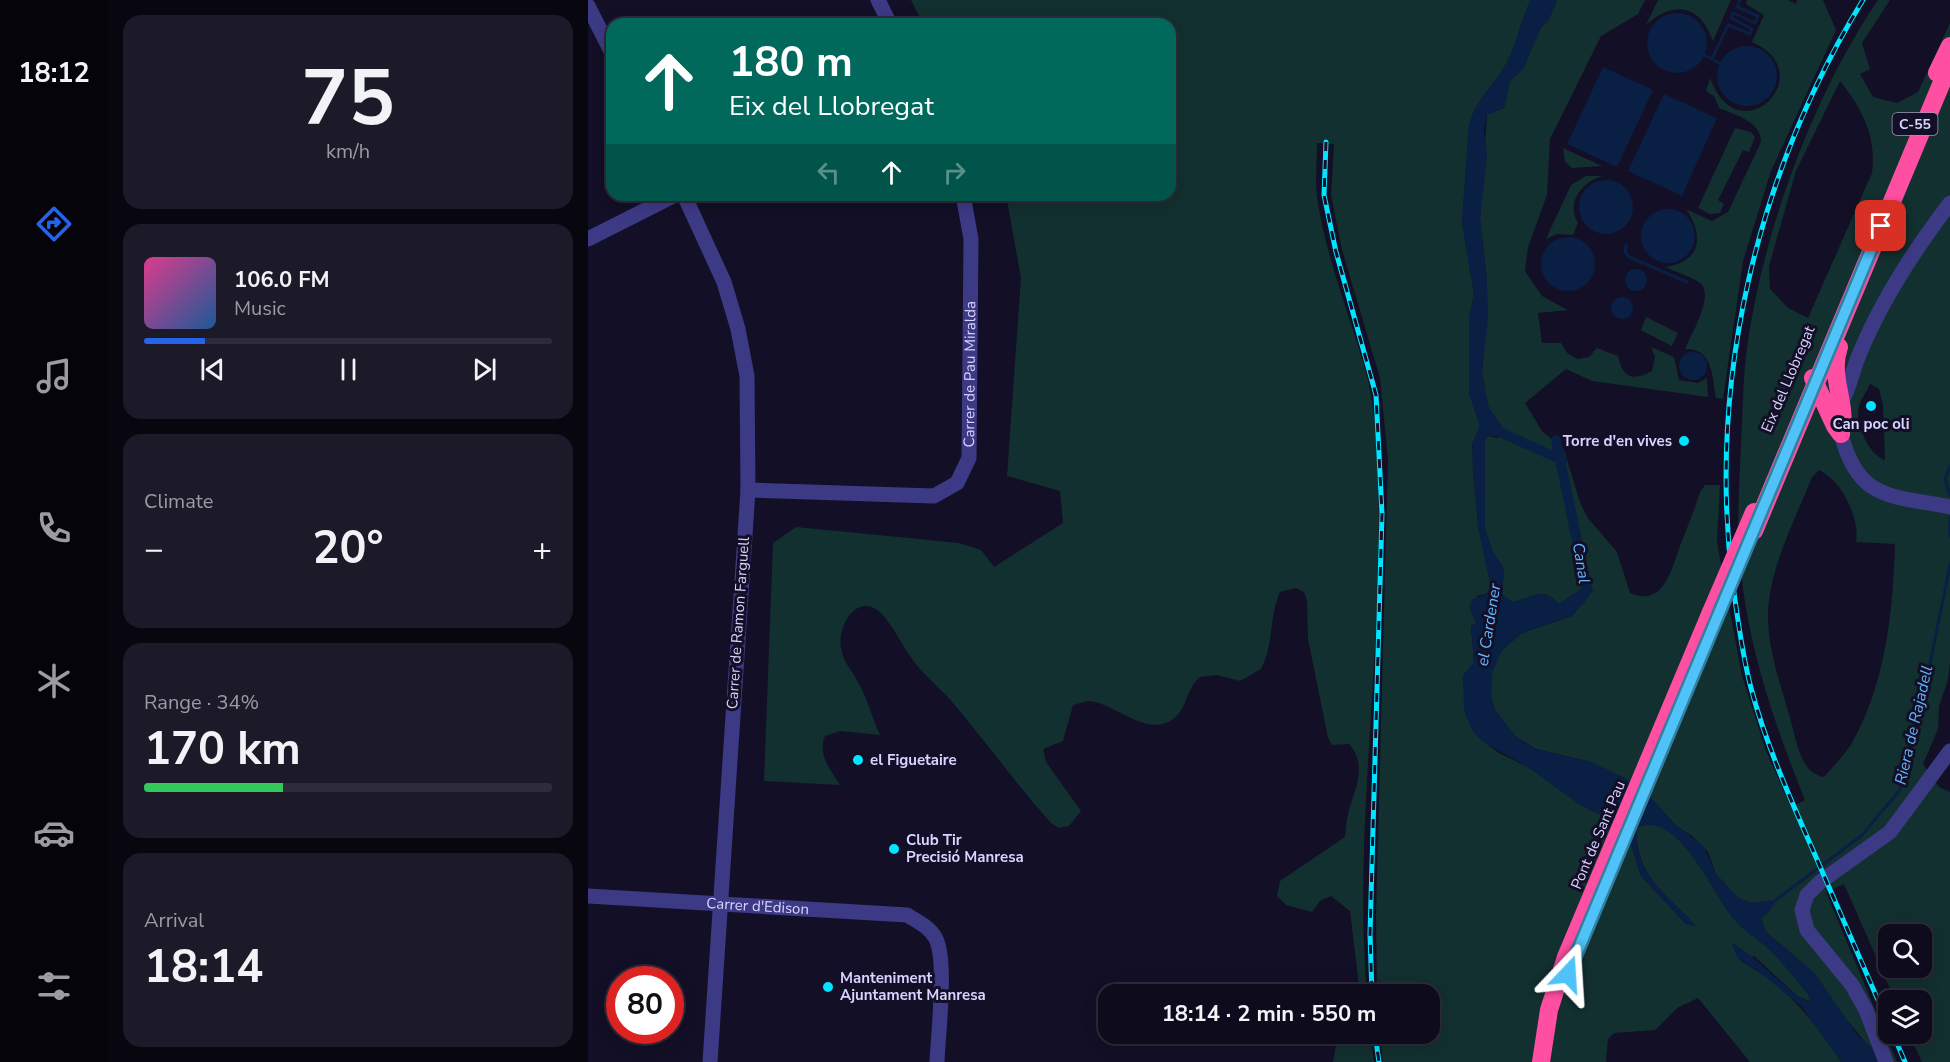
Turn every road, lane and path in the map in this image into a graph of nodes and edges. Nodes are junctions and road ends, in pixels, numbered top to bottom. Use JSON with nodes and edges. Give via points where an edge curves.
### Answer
{"nodes":[{"id":1,"x":878,"y":0,"type":"edge"},
{"id":2,"x":588,"y":6,"type":"edge"},
{"id":3,"x":887,"y":18,"type":"edge"},
{"id":4,"x":606,"y":41,"type":"edge"},
{"id":5,"x":1950,"y":46,"type":"edge"},
{"id":6,"x":1950,"y":63,"type":"edge"},
{"id":7,"x":663,"y":201,"type":"edge"},
{"id":8,"x":687,"y":201,"type":"edge"},
{"id":9,"x":964,"y":201,"type":"edge"},
{"id":10,"x":1950,"y":203,"type":"edge"},
{"id":11,"x":588,"y":239,"type":"edge"},
{"id":12,"x":1833,"y":331,"type":"junction"},
{"id":13,"x":1815,"y":385,"type":"junction"},
{"id":14,"x":1840,"y":399,"type":"junction"},
{"id":15,"x":1797,"y":418,"type":"junction"},
{"id":16,"x":1838,"y":430,"type":"junction"},
{"id":17,"x":748,"y":490,"type":"junction"},
{"id":18,"x":1950,"y":507,"type":"edge"},
{"id":19,"x":1713,"y":618,"type":"junction"},
{"id":20,"x":1666,"y":729,"type":"joint"},
{"id":21,"x":1950,"y":752,"type":"edge"},
{"id":22,"x":588,"y":896,"type":"edge"},
{"id":23,"x":719,"y":904,"type":"junction"},
{"id":24,"x":1569,"y":958,"type":"junction"},
{"id":25,"x":1544,"y":1034,"type":"junction"},
{"id":26,"x":710,"y":1062,"type":"edge"},
{"id":27,"x":937,"y":1062,"type":"edge"},
{"id":28,"x":1535,"y":1062,"type":"edge"},
{"id":29,"x":1540,"y":1062,"type":"edge"},
{"id":30,"x":1548,"y":1062,"type":"edge"},
{"id":31,"x":1886,"y":1062,"type":"edge"}],
"edges":[{"from":1,"to":3,"type":"street"},
{"from":2,"to":4,"type":"street"},
{"from":5,"to":12,"type":"highway","name":"Eix del Llobregat","number":"C-55","via":[[1881,201]]},
{"from":6,"to":12,"type":"highway","name":"Eix del Llobregat","number":"C-55"},
{"from":7,"to":11,"type":"street"},
{"from":8,"to":17,"type":"street","name":"Carrer de Ramon Farguell","via":[[724,282],[738,329],[747,376]]},
{"from":9,"to":17,"type":"street","name":"Carrer de Pau Miralda","via":[[971,239],[969,458],[957,483],[934,496]]},
{"from":10,"to":14,"type":"street","via":[[1896,282],[1858,355],[1847,392]]},
{"from":12,"to":13,"type":"highway","via":[[1813,378]]},
{"from":12,"to":14,"type":"highway","via":[[1840,344],[1835,373]]},
{"from":12,"to":15,"type":"highway","name":"Eix del Llobregat","number":"C-55"},
{"from":13,"to":14,"type":"highway","via":[[1821,384]]},
{"from":13,"to":15,"type":"highway","via":[[1808,389]]},
{"from":13,"to":16,"type":"highway"},
{"from":14,"to":16,"type":"highway"},
{"from":15,"to":16,"type":"highway","via":[[1813,414]]},
{"from":15,"to":19,"type":"highway","name":"Eix del Llobregat","number":"C-55","bridge":true,"via":[[1754,512]]},
{"from":15,"to":19,"type":"highway","name":"Eix del Llobregat","number":"C-55","via":[[1754,531]]},
{"from":16,"to":18,"type":"street","via":[[1851,465],[1862,480],[1878,491]]},
{"from":17,"to":23,"type":"street","name":"Carrer de Ramon Farguell"},
{"from":19,"to":20,"type":"highway","name":"Eix del Llobregat","number":"C-55"},
{"from":20,"to":24,"type":"highway","name":"Pont de Sant Pau","number":"C-55"},
{"from":21,"to":31,"type":"street","via":[[1890,832],[1820,882],[1807,895],[1802,910],[1807,930],[1862,1002]]},
{"from":22,"to":23,"type":"street","name":"Carrer d'Edison"},
{"from":23,"to":26,"type":"street","name":"Carrer de Ramon Farguell"},
{"from":23,"to":27,"type":"street","name":"Carrer d'Edison","via":[[907,915],[924,925],[936,939],[942,987]]},
{"from":24,"to":25,"type":"highway","number":"C-55","via":[[1554,991]]},
{"from":24,"to":30,"type":"highway","number":"C-55"},
{"from":25,"to":28,"type":"highway","via":[[1536,1049]]},
{"from":25,"to":29,"type":"highway","number":"C-55"}]}
